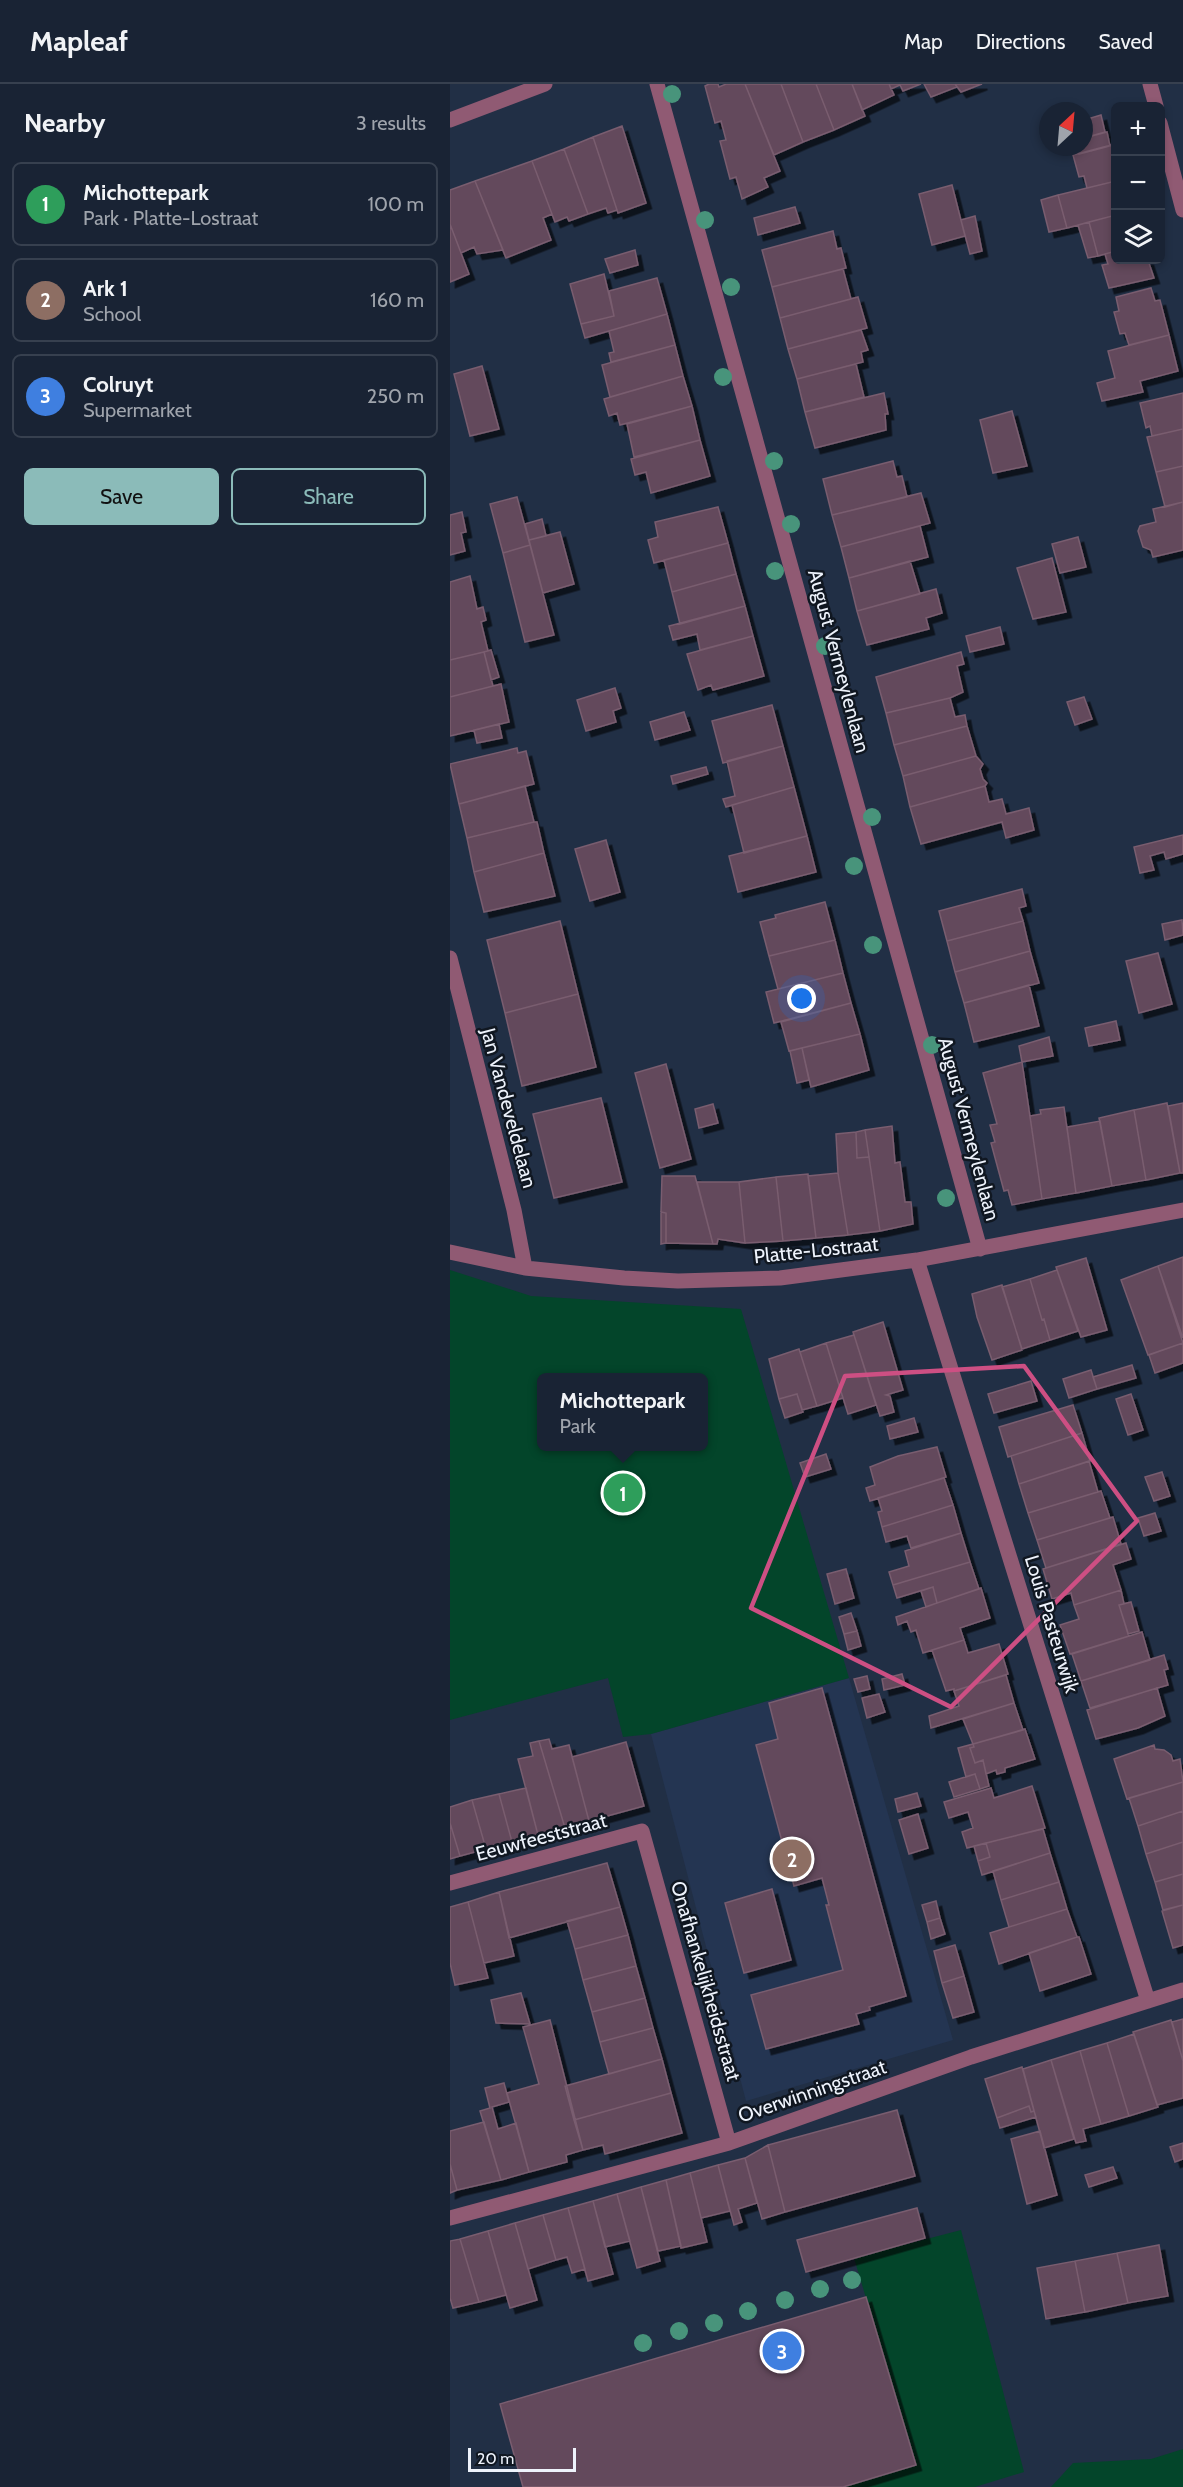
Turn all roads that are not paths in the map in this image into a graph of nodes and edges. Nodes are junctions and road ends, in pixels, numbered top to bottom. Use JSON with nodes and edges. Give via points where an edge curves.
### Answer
{"nodes":[{"id":1,"x":545,"y":84,"type":"edge"},
{"id":2,"x":657,"y":84,"type":"edge"},
{"id":3,"x":1150,"y":84,"type":"edge"},
{"id":4,"x":1155,"y":102,"type":"edge"},
{"id":5,"x":450,"y":120,"type":"edge"},
{"id":6,"x":1165,"y":139,"type":"edge"},
{"id":7,"x":1183,"y":210,"type":"edge"},
{"id":8,"x":450,"y":958,"type":"edge"},
{"id":9,"x":1183,"y":1210,"type":"edge"},
{"id":10,"x":980,"y":1249,"type":"junction"},
{"id":11,"x":450,"y":1252,"type":"edge"},
{"id":12,"x":917,"y":1260,"type":"junction"},
{"id":13,"x":525,"y":1268,"type":"junction"},
{"id":14,"x":642,"y":1832,"type":"joint"},
{"id":15,"x":450,"y":1883,"type":"edge"},
{"id":16,"x":1183,"y":1990,"type":"edge"},
{"id":17,"x":1148,"y":2001,"type":"junction"},
{"id":18,"x":729,"y":2143,"type":"junction"},
{"id":19,"x":450,"y":2218,"type":"edge"}],
"edges":[{"from":1,"to":5,"type":"street"},
{"from":2,"to":10,"type":"street","name":"August Vermeylenlaan"},
{"from":3,"to":4,"type":"street"},
{"from":6,"to":7,"type":"street"},
{"from":8,"to":13,"type":"street","name":"Jan Vandeveldelaan"},
{"from":9,"to":10,"type":"street","name":"Platte-Lostraat"},
{"from":10,"to":12,"type":"street","name":"Platte-Lostraat"},
{"from":11,"to":13,"type":"street","name":"Platte-Lostraat"},
{"from":12,"to":13,"type":"street","name":"Platte-Lostraat","via":[[780,1278],[678,1281]]},
{"from":12,"to":17,"type":"street","name":"Louis Pasteurwijk"},
{"from":14,"to":15,"type":"street","name":"Eeuwfeeststraat"},
{"from":14,"to":18,"type":"street","name":"Onafhankelijkheidsstraat"},
{"from":16,"to":17,"type":"street","name":"Overwinningstraat"},
{"from":17,"to":18,"type":"street","name":"Overwinningstraat","via":[[960,2061]]},
{"from":18,"to":19,"type":"street","name":"Overwinningstraat"}]}
